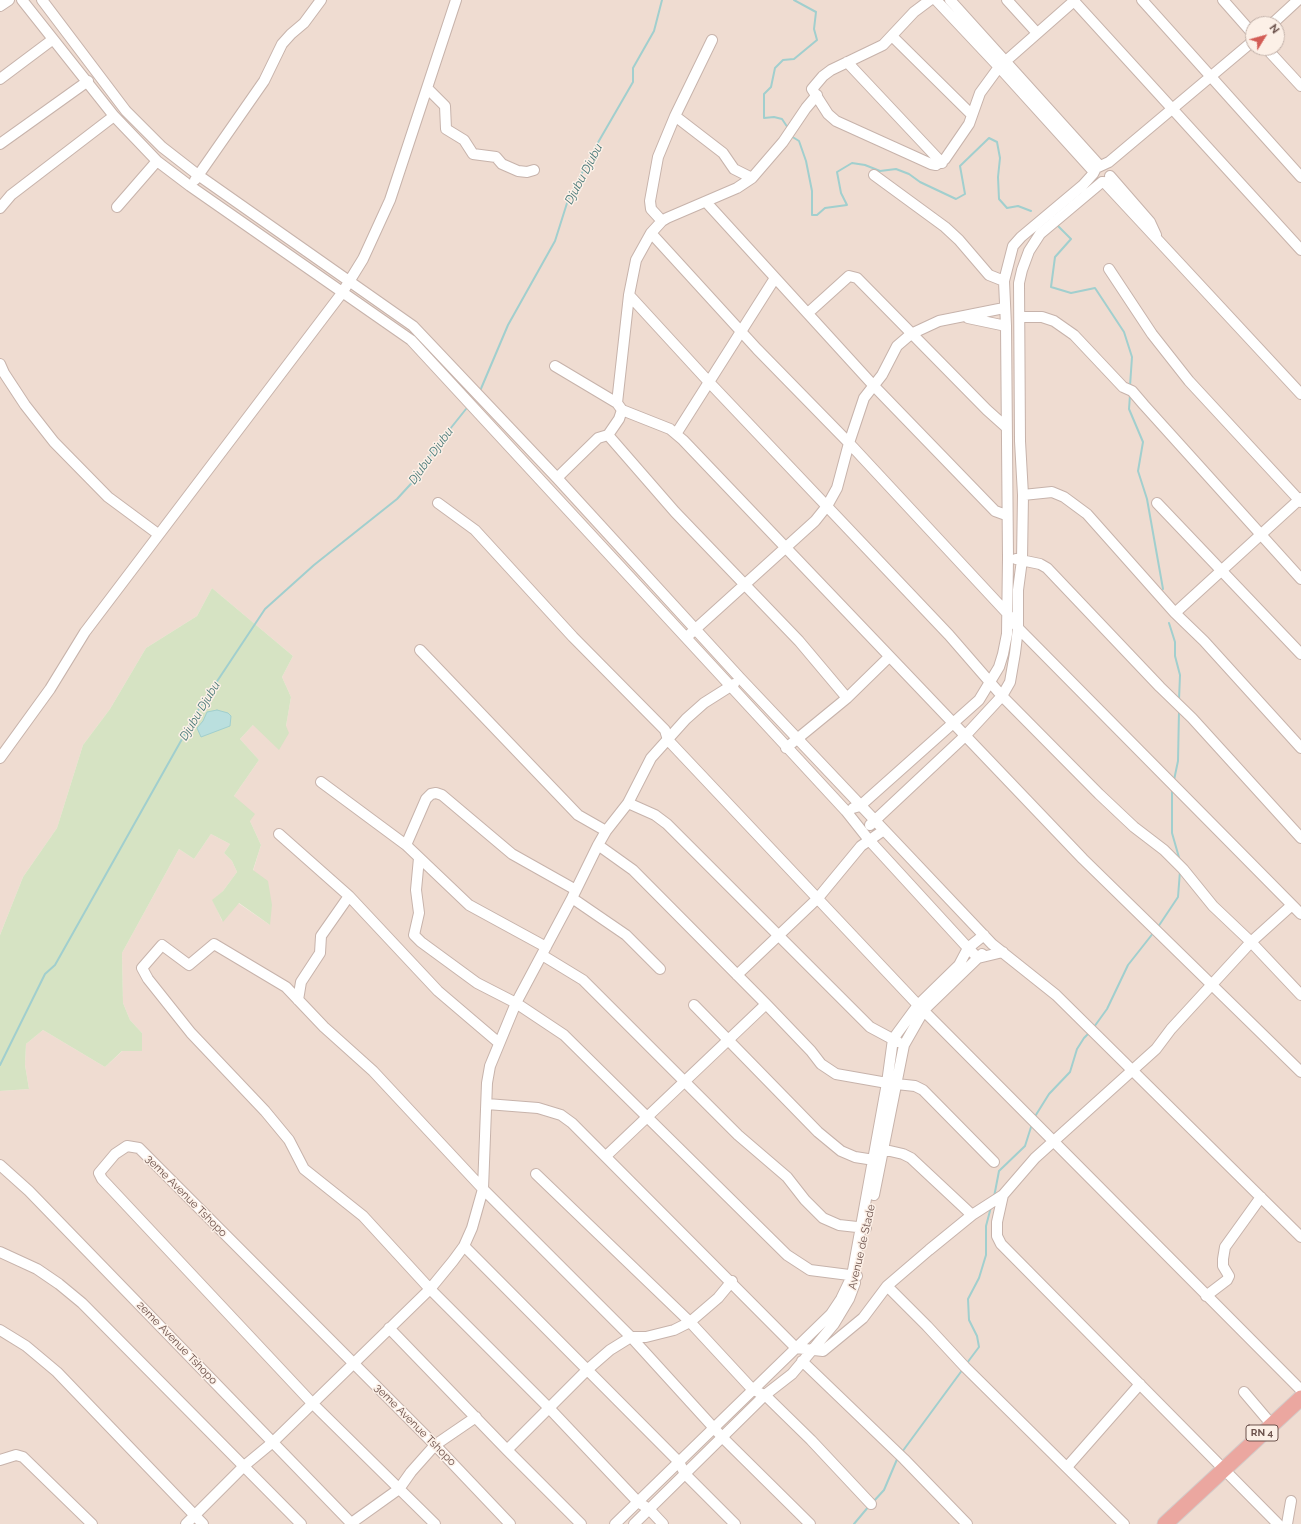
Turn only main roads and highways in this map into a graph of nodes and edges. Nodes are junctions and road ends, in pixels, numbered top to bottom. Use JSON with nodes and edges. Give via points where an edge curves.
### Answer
{"nodes":[{"id":1,"x":1301,"y":1398,"type":"edge"},
{"id":2,"x":1165,"y":1524,"type":"edge"}],
"edges":[{"from":1,"to":2,"type":"highway","number":"RN 4"}]}
